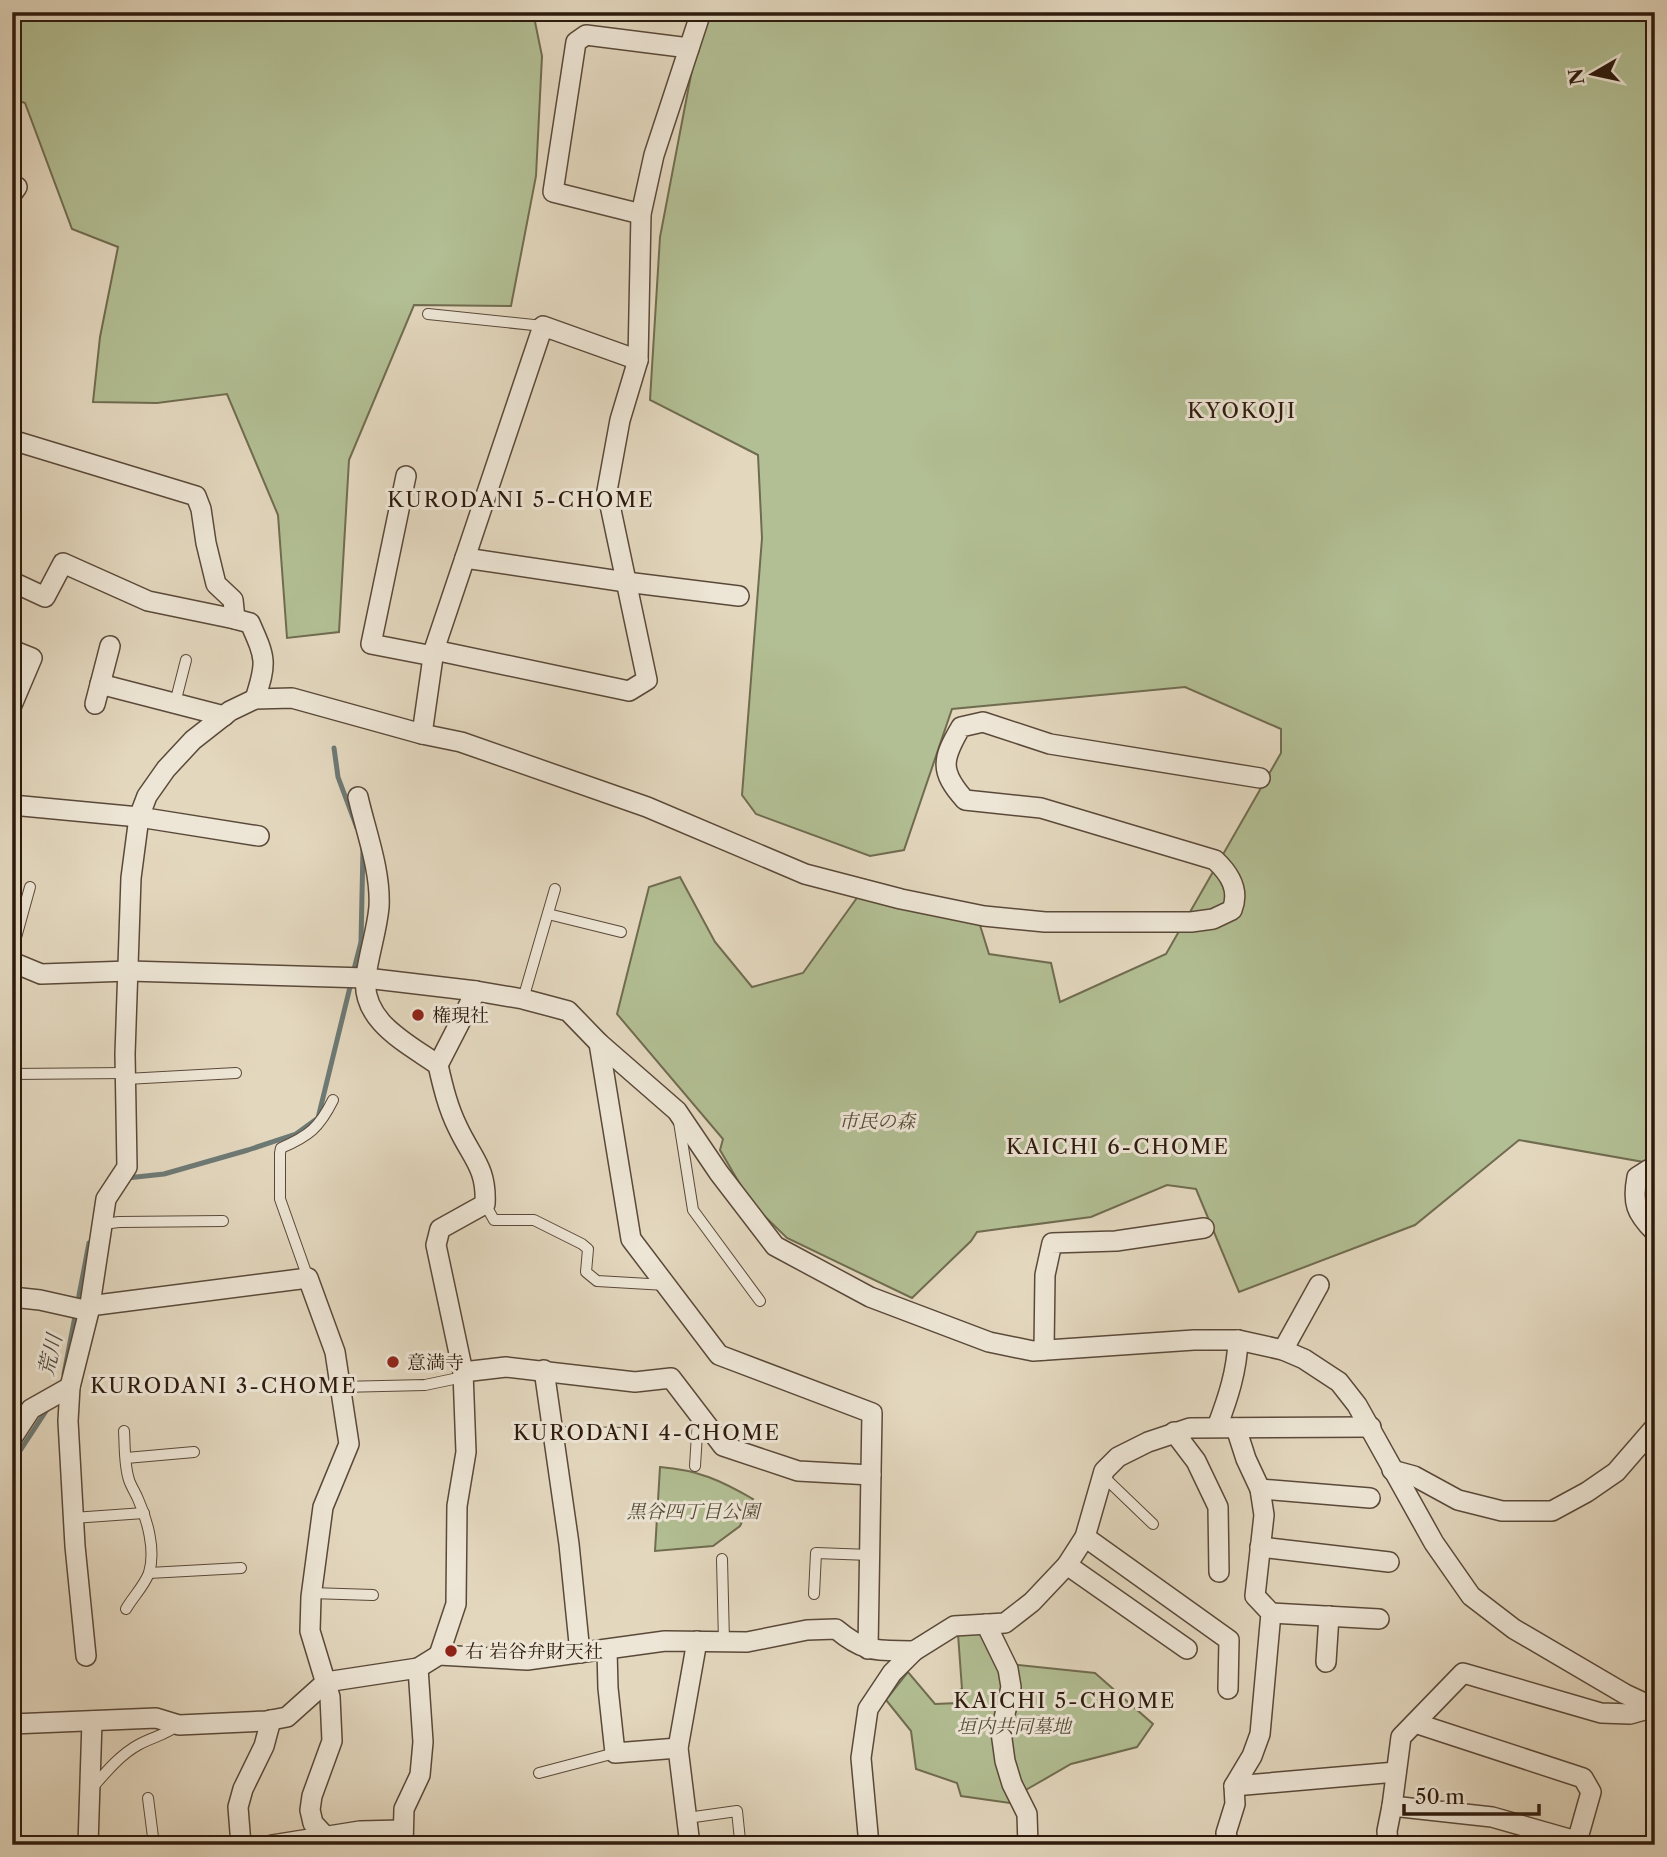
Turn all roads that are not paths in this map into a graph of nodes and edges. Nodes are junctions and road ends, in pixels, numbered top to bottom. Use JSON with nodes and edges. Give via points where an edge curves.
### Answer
{"nodes":[{"id":1,"x":701,"y":12,"type":"edge"},
{"id":2,"x":689,"y":48,"type":"junction"},
{"id":3,"x":642,"y":214,"type":"junction"},
{"id":4,"x":428,"y":314,"type":"dead end"},
{"id":5,"x":543,"y":326,"type":"junction"},
{"id":6,"x":638,"y":360,"type":"junction"},
{"id":7,"x":12,"y":440,"type":"edge"},
{"id":8,"x":406,"y":475,"type":"dead end"},
{"id":9,"x":465,"y":558,"type":"junction"},
{"id":10,"x":626,"y":582,"type":"junction"},
{"id":11,"x":12,"y":586,"type":"edge"},
{"id":12,"x":739,"y":596,"type":"dead end"},
{"id":13,"x":234,"y":619,"type":"junction"},
{"id":14,"x":110,"y":646,"type":"dead end"},
{"id":15,"x":12,"y":650,"type":"edge"},
{"id":16,"x":434,"y":653,"type":"junction"},
{"id":17,"x":186,"y":660,"type":"dead end"},
{"id":18,"x":100,"y":684,"type":"junction"},
{"id":19,"x":255,"y":699,"type":"junction"},
{"id":20,"x":175,"y":703,"type":"junction"},
{"id":21,"x":95,"y":704,"type":"dead end"},
{"id":22,"x":12,"y":705,"type":"edge"},
{"id":23,"x":224,"y":716,"type":"junction"},
{"id":24,"x":422,"y":734,"type":"junction"},
{"id":25,"x":1260,"y":778,"type":"dead end"},
{"id":26,"x":358,"y":797,"type":"dead end"},
{"id":27,"x":12,"y":805,"type":"edge"},
{"id":28,"x":139,"y":817,"type":"junction"},
{"id":29,"x":259,"y":836,"type":"dead end"},
{"id":30,"x":30,"y":887,"type":"dead end"},
{"id":31,"x":555,"y":889,"type":"dead end"},
{"id":32,"x":548,"y":914,"type":"junction"},
{"id":33,"x":621,"y":932,"type":"dead end"},
{"id":34,"x":12,"y":952,"type":"edge"},
{"id":35,"x":12,"y":962,"type":"edge"},
{"id":36,"x":129,"y":971,"type":"junction"},
{"id":37,"x":355,"y":977,"type":"junction"},
{"id":38,"x":476,"y":991,"type":"junction"},
{"id":39,"x":523,"y":999,"type":"junction"},
{"id":40,"x":599,"y":1043,"type":"junction"},
{"id":41,"x":439,"y":1065,"type":"junction"},
{"id":42,"x":236,"y":1073,"type":"dead end"},
{"id":43,"x":12,"y":1074,"type":"edge"},
{"id":44,"x":126,"y":1076,"type":"junction"},
{"id":45,"x":333,"y":1100,"type":"dead end"},
{"id":46,"x":677,"y":1111,"type":"junction"},
{"id":47,"x":1655,"y":1169,"type":"edge"},
{"id":48,"x":485,"y":1204,"type":"junction"},
{"id":49,"x":223,"y":1221,"type":"dead end"},
{"id":50,"x":103,"y":1224,"type":"junction"},
{"id":51,"x":1203,"y":1228,"type":"dead end"},
{"id":52,"x":1655,"y":1232,"type":"edge"},
{"id":53,"x":308,"y":1278,"type":"junction"},
{"id":54,"x":1320,"y":1285,"type":"dead end"},
{"id":55,"x":666,"y":1286,"type":"junction"},
{"id":56,"x":12,"y":1297,"type":"edge"},
{"id":57,"x":760,"y":1301,"type":"dead end"},
{"id":58,"x":82,"y":1308,"type":"junction"},
{"id":59,"x":1238,"y":1340,"type":"junction"},
{"id":60,"x":1044,"y":1350,"type":"junction"},
{"id":61,"x":1283,"y":1350,"type":"junction"},
{"id":62,"x":544,"y":1370,"type":"junction"},
{"id":63,"x":463,"y":1375,"type":"junction"},
{"id":64,"x":340,"y":1387,"type":"junction"},
{"id":65,"x":65,"y":1390,"type":"junction"},
{"id":66,"x":698,"y":1413,"type":"junction"},
{"id":67,"x":1371,"y":1427,"type":"junction"},
{"id":68,"x":1655,"y":1427,"type":"edge"},
{"id":69,"x":1227,"y":1428,"type":"junction"},
{"id":70,"x":124,"y":1431,"type":"dead end"},
{"id":71,"x":1174,"y":1432,"type":"junction"},
{"id":72,"x":628,"y":1433,"type":"dead end"},
{"id":73,"x":553,"y":1434,"type":"junction"},
{"id":74,"x":12,"y":1438,"type":"edge"},
{"id":75,"x":194,"y":1452,"type":"dead end"},
{"id":76,"x":126,"y":1458,"type":"junction"},
{"id":77,"x":695,"y":1466,"type":"dead end"},
{"id":78,"x":1392,"y":1470,"type":"junction"},
{"id":79,"x":872,"y":1475,"type":"junction"},
{"id":80,"x":1103,"y":1476,"type":"junction"},
{"id":81,"x":1260,"y":1489,"type":"junction"},
{"id":82,"x":1370,"y":1498,"type":"dead end"},
{"id":83,"x":144,"y":1513,"type":"junction"},
{"id":84,"x":73,"y":1518,"type":"junction"},
{"id":85,"x":1153,"y":1524,"type":"dead end"},
{"id":86,"x":1085,"y":1537,"type":"junction"},
{"id":87,"x":1260,"y":1547,"type":"junction"},
{"id":88,"x":870,"y":1555,"type":"junction"},
{"id":89,"x":722,"y":1559,"type":"dead end"},
{"id":90,"x":1389,"y":1562,"type":"dead end"},
{"id":91,"x":1067,"y":1566,"type":"junction"},
{"id":92,"x":241,"y":1568,"type":"dead end"},
{"id":93,"x":1219,"y":1572,"type":"dead end"},
{"id":94,"x":149,"y":1573,"type":"junction"},
{"id":95,"x":311,"y":1593,"type":"junction"},
{"id":96,"x":814,"y":1594,"type":"dead end"},
{"id":97,"x":373,"y":1595,"type":"dead end"},
{"id":98,"x":126,"y":1609,"type":"dead end"},
{"id":99,"x":1271,"y":1614,"type":"junction"},
{"id":100,"x":1329,"y":1616,"type":"junction"},
{"id":101,"x":1379,"y":1619,"type":"dead end"},
{"id":102,"x":986,"y":1624,"type":"junction"},
{"id":103,"x":697,"y":1641,"type":"junction"},
{"id":104,"x":724,"y":1642,"type":"junction"},
{"id":105,"x":1187,"y":1648,"type":"dead end"},
{"id":106,"x":868,"y":1649,"type":"junction"},
{"id":107,"x":607,"y":1650,"type":"junction"},
{"id":108,"x":914,"y":1651,"type":"junction"},
{"id":109,"x":580,"y":1654,"type":"junction"},
{"id":110,"x":439,"y":1655,"type":"junction"},
{"id":111,"x":86,"y":1656,"type":"dead end"},
{"id":112,"x":1326,"y":1662,"type":"dead end"},
{"id":113,"x":418,"y":1668,"type":"junction"},
{"id":114,"x":326,"y":1682,"type":"junction"},
{"id":115,"x":1228,"y":1689,"type":"dead end"},
{"id":116,"x":1655,"y":1707,"type":"edge"},
{"id":117,"x":271,"y":1720,"type":"junction"},
{"id":118,"x":92,"y":1721,"type":"junction"},
{"id":119,"x":1415,"y":1723,"type":"junction"},
{"id":120,"x":12,"y":1724,"type":"edge"},
{"id":121,"x":179,"y":1725,"type":"junction"},
{"id":122,"x":678,"y":1748,"type":"junction"},
{"id":123,"x":615,"y":1753,"type":"junction"},
{"id":124,"x":1396,"y":1772,"type":"junction"},
{"id":125,"x":539,"y":1773,"type":"dead end"},
{"id":126,"x":1234,"y":1786,"type":"junction"},
{"id":127,"x":90,"y":1792,"type":"junction"},
{"id":128,"x":148,"y":1798,"type":"dead end"},
{"id":129,"x":1392,"y":1806,"type":"junction"},
{"id":130,"x":687,"y":1818,"type":"junction"},
{"id":131,"x":325,"y":1836,"type":"junction"},
{"id":132,"x":402,"y":1837,"type":"edge"},
{"id":133,"x":740,"y":1840,"type":"dead end"},
{"id":134,"x":1576,"y":1843,"type":"edge"},
{"id":135,"x":1388,"y":1844,"type":"edge"},
{"id":136,"x":88,"y":1845,"type":"edge"},
{"id":137,"x":154,"y":1845,"type":"edge"},
{"id":138,"x":241,"y":1845,"type":"edge"},
{"id":139,"x":272,"y":1845,"type":"edge"},
{"id":140,"x":690,"y":1845,"type":"edge"},
{"id":141,"x":869,"y":1845,"type":"edge"},
{"id":142,"x":1028,"y":1845,"type":"edge"},
{"id":143,"x":1228,"y":1845,"type":"edge"}],
"edges":[{"from":1,"to":2,"type":"street"},
{"from":2,"to":3,"type":"street","via":[[654,155]]},
{"from":2,"to":3,"type":"street","via":[[586,35],[576,42],[553,192]]},
{"from":3,"to":6,"type":"street"},
{"from":4,"to":5,"type":"lane"},
{"from":5,"to":6,"type":"street"},
{"from":5,"to":9,"type":"street"},
{"from":6,"to":10,"type":"street","via":[[620,420],[607,491]]},
{"from":7,"to":13,"type":"street","via":[[196,496],[216,584],[233,600]]},
{"from":8,"to":16,"type":"street","via":[[371,644]]},
{"from":9,"to":10,"type":"street"},
{"from":9,"to":16,"type":"street"},
{"from":10,"to":12,"type":"street"},
{"from":10,"to":16,"type":"street","via":[[647,680],[629,691]]},
{"from":11,"to":13,"type":"street","via":[[45,597],[63,563],[148,601]]},
{"from":13,"to":19,"type":"street","via":[[250,623],[260,644],[265,668]]},
{"from":14,"to":18,"type":"street"},
{"from":15,"to":22,"type":"street","via":[[32,658]]},
{"from":16,"to":24,"type":"street"},
{"from":17,"to":20,"type":"lane"},
{"from":18,"to":20,"type":"street"},
{"from":18,"to":21,"type":"street"},
{"from":19,"to":23,"type":"street"},
{"from":19,"to":24,"type":"street","via":[[292,698]]},
{"from":20,"to":23,"type":"street"},
{"from":23,"to":28,"type":"street","via":[[166,769]]},
{"from":24,"to":25,"type":"street","via":[[461,741],[647,807],[805,874],[984,916],[1045,922],[1213,919],[1232,911],[1235,889],[1215,860],[1041,808],[965,800],[945,770],[949,746],[961,727],[983,723],[1050,744]]},
{"from":26,"to":37,"type":"street","via":[[379,907]]},
{"from":27,"to":28,"type":"street"},
{"from":28,"to":29,"type":"street"},
{"from":28,"to":36,"type":"street","via":[[131,878]]},
{"from":30,"to":34,"type":"lane"},
{"from":31,"to":32,"type":"lane"},
{"from":32,"to":33,"type":"lane"},
{"from":32,"to":39,"type":"lane"},
{"from":35,"to":36,"type":"street","via":[[41,974]]},
{"from":36,"to":37,"type":"street"},
{"from":36,"to":44,"type":"street"},
{"from":37,"to":38,"type":"street"},
{"from":37,"to":41,"type":"street","via":[[383,1027]]},
{"from":38,"to":39,"type":"street"},
{"from":38,"to":41,"type":"street"},
{"from":39,"to":40,"type":"street","via":[[568,1011]]},
{"from":40,"to":46,"type":"street"},
{"from":40,"to":55,"type":"street","via":[[631,1240]]},
{"from":41,"to":48,"type":"street","via":[[457,1127],[483,1172]]},
{"from":42,"to":44,"type":"lane"},
{"from":43,"to":44,"type":"lane"},
{"from":44,"to":50,"type":"street","via":[[127,1167],[106,1199]]},
{"from":45,"to":53,"type":"lane","via":[[315,1129],[279,1153],[280,1199]]},
{"from":46,"to":57,"type":"lane","via":[[693,1210]]},
{"from":46,"to":60,"type":"street","via":[[775,1246],[870,1297],[940,1325],[989,1342]]},
{"from":47,"to":52,"type":"street","via":[[1637,1177],[1634,1192],[1642,1218]]},
{"from":48,"to":55,"type":"lane","via":[[494,1220],[534,1220],[582,1244],[588,1249],[586,1272],[597,1281]]},
{"from":48,"to":63,"type":"street","via":[[440,1229],[436,1245]]},
{"from":49,"to":50,"type":"lane"},
{"from":50,"to":58,"type":"street"},
{"from":51,"to":60,"type":"street","via":[[1116,1241],[1052,1242],[1045,1275]]},
{"from":53,"to":58,"type":"street"},
{"from":53,"to":64,"type":"street","via":[[335,1352]]},
{"from":54,"to":61,"type":"street"},
{"from":55,"to":79,"type":"street","via":[[719,1355],[872,1413]]},
{"from":56,"to":58,"type":"street"},
{"from":58,"to":65,"type":"street"},
{"from":59,"to":60,"type":"street"},
{"from":59,"to":61,"type":"street"},
{"from":59,"to":69,"type":"street"},
{"from":61,"to":67,"type":"street","via":[[1339,1382]]},
{"from":62,"to":63,"type":"street","via":[[506,1367]]},
{"from":62,"to":66,"type":"street","via":[[635,1382],[671,1378]]},
{"from":62,"to":73,"type":"street"},
{"from":63,"to":64,"type":"lane","via":[[425,1385]]},
{"from":63,"to":110,"type":"street","via":[[466,1452],[457,1506],[456,1604]]},
{"from":64,"to":95,"type":"street","via":[[349,1444],[323,1507]]},
{"from":65,"to":74,"type":"street","via":[[31,1409]]},
{"from":65,"to":84,"type":"street"},
{"from":66,"to":77,"type":"lane"},
{"from":66,"to":79,"type":"street","via":[[723,1446],[798,1471]]},
{"from":67,"to":69,"type":"street"},
{"from":67,"to":78,"type":"street"},
{"from":68,"to":78,"type":"street","via":[[1616,1472],[1552,1511],[1502,1511],[1458,1500],[1414,1476]]},
{"from":69,"to":71,"type":"street"},
{"from":69,"to":81,"type":"street"},
{"from":70,"to":76,"type":"lane"},
{"from":71,"to":80,"type":"street","via":[[1118,1457]]},
{"from":71,"to":93,"type":"street","via":[[1196,1461],[1218,1507]]},
{"from":72,"to":73,"type":"lane"},
{"from":73,"to":109,"type":"street"},
{"from":75,"to":76,"type":"lane"},
{"from":76,"to":83,"type":"lane","via":[[129,1483]]},
{"from":78,"to":116,"type":"street","via":[[1471,1596],[1514,1629]]},
{"from":79,"to":88,"type":"street"},
{"from":80,"to":85,"type":"lane"},
{"from":80,"to":86,"type":"street"},
{"from":81,"to":82,"type":"street"},
{"from":81,"to":87,"type":"street","via":[[1264,1515]]},
{"from":83,"to":84,"type":"lane"},
{"from":83,"to":94,"type":"lane"},
{"from":84,"to":111,"type":"street"},
{"from":86,"to":91,"type":"street"},
{"from":86,"to":115,"type":"street","via":[[1229,1640]]},
{"from":87,"to":90,"type":"street"},
{"from":87,"to":99,"type":"street","via":[[1255,1596]]},
{"from":88,"to":96,"type":"lane","via":[[816,1553]]},
{"from":88,"to":106,"type":"street"},
{"from":89,"to":104,"type":"lane"},
{"from":91,"to":102,"type":"street","via":[[1005,1623]]},
{"from":91,"to":105,"type":"street"},
{"from":92,"to":94,"type":"lane"},
{"from":94,"to":98,"type":"lane"},
{"from":95,"to":97,"type":"lane"},
{"from":95,"to":114,"type":"street","via":[[310,1631]]},
{"from":99,"to":100,"type":"street"},
{"from":99,"to":126,"type":"street","via":[[1260,1734]]},
{"from":100,"to":101,"type":"street"},
{"from":100,"to":112,"type":"street"},
{"from":102,"to":108,"type":"street","via":[[954,1626]]},
{"from":102,"to":142,"type":"street","via":[[1008,1669],[1011,1687],[1001,1732],[1012,1784],[1027,1814]]},
{"from":103,"to":104,"type":"street"},
{"from":103,"to":107,"type":"street"},
{"from":103,"to":122,"type":"street"},
{"from":104,"to":106,"type":"street","via":[[836,1629]]},
{"from":106,"to":108,"type":"street"},
{"from":107,"to":109,"type":"street"},
{"from":107,"to":123,"type":"street"},
{"from":108,"to":141,"type":"street","via":[[892,1673],[868,1709],[861,1758]]},
{"from":109,"to":110,"type":"street","via":[[527,1660]]},
{"from":110,"to":113,"type":"street"},
{"from":113,"to":114,"type":"street"},
{"from":113,"to":132,"type":"street","via":[[423,1742],[420,1774],[404,1809]]},
{"from":114,"to":117,"type":"street","via":[[287,1717]]},
{"from":114,"to":131,"type":"street","via":[[332,1741],[310,1810],[313,1823]]},
{"from":116,"to":119,"type":"street","via":[[1630,1714],[1601,1713],[1463,1673]]},
{"from":117,"to":121,"type":"street"},
{"from":117,"to":138,"type":"street","via":[[238,1807]]},
{"from":118,"to":120,"type":"street"},
{"from":118,"to":121,"type":"street","via":[[156,1717]]},
{"from":118,"to":127,"type":"street"},
{"from":119,"to":124,"type":"street","via":[[1401,1737]]},
{"from":119,"to":134,"type":"street","via":[[1583,1778],[1591,1792]]},
{"from":121,"to":127,"type":"lane","via":[[118,1759]]},
{"from":122,"to":123,"type":"street"},
{"from":122,"to":130,"type":"street"},
{"from":123,"to":125,"type":"lane"},
{"from":124,"to":126,"type":"street"},
{"from":124,"to":129,"type":"street"},
{"from":126,"to":143,"type":"street"},
{"from":127,"to":136,"type":"street"},
{"from":128,"to":137,"type":"lane"},
{"from":129,"to":134,"type":"street","via":[[1492,1817]]},
{"from":129,"to":135,"type":"street"},
{"from":130,"to":133,"type":"lane","via":[[737,1811]]},
{"from":130,"to":140,"type":"street"},
{"from":131,"to":132,"type":"street","via":[[360,1831]]},
{"from":131,"to":139,"type":"street"}]}
